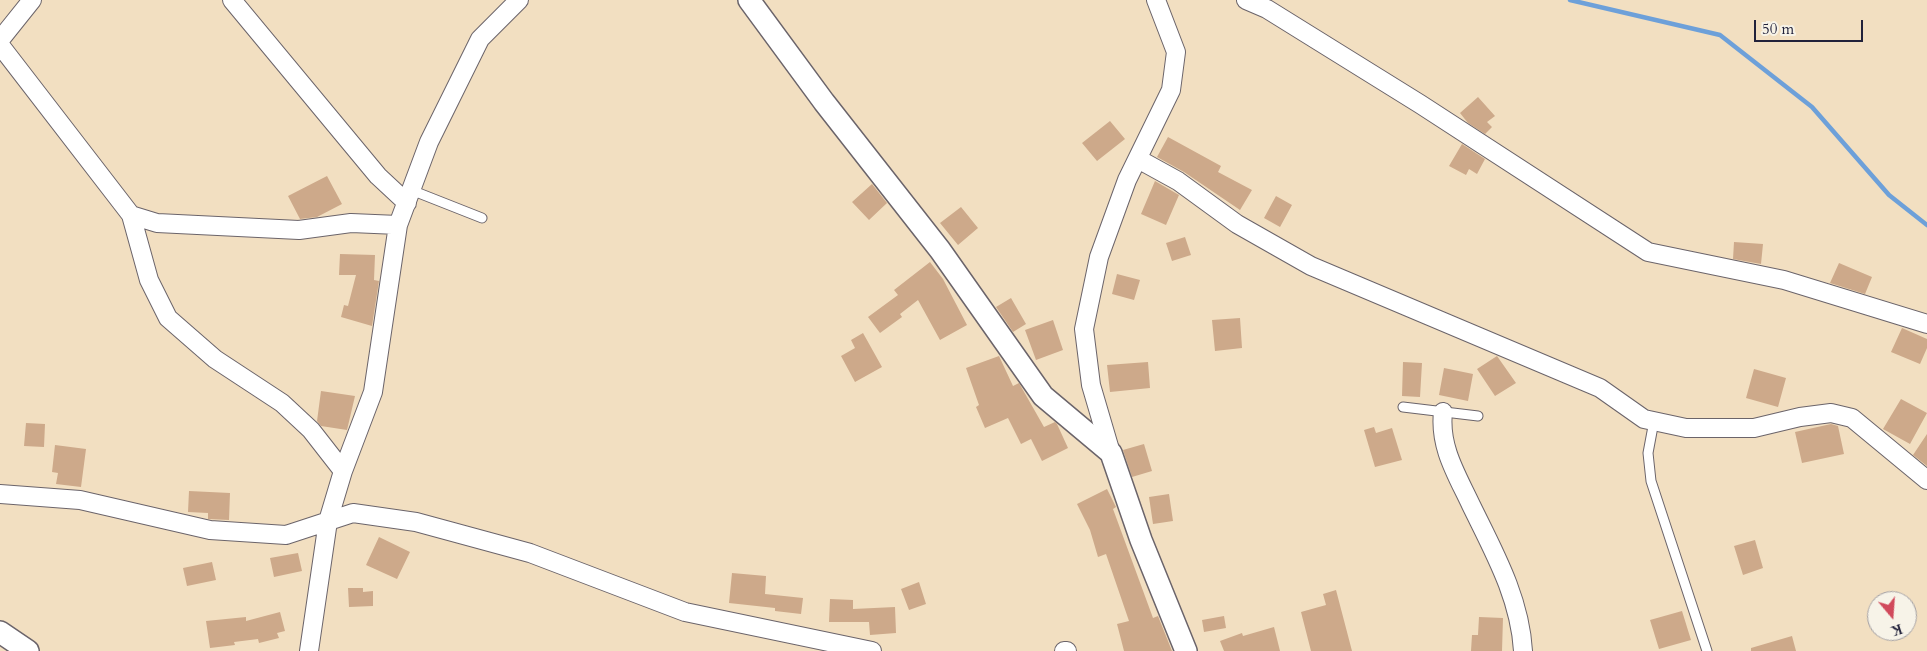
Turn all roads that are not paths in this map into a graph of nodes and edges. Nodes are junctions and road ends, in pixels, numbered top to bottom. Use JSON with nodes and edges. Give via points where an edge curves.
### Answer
{"nodes":[{"id":1,"x":32,"y":0,"type":"edge"},
{"id":2,"x":232,"y":0,"type":"edge"},
{"id":3,"x":519,"y":0,"type":"edge"},
{"id":4,"x":749,"y":0,"type":"edge"},
{"id":5,"x":1156,"y":0,"type":"edge"},
{"id":6,"x":1246,"y":0,"type":"edge"},
{"id":7,"x":0,"y":40,"type":"edge"},
{"id":8,"x":0,"y":45,"type":"edge"},
{"id":9,"x":1138,"y":159,"type":"junction"},
{"id":10,"x":409,"y":197,"type":"junction"},
{"id":11,"x":131,"y":215,"type":"junction"},
{"id":12,"x":482,"y":218,"type":"dead end"},
{"id":13,"x":398,"y":225,"type":"junction"},
{"id":14,"x":1927,"y":324,"type":"edge"},
{"id":15,"x":1403,"y":407,"type":"dead end"},
{"id":16,"x":1443,"y":412,"type":"junction"},
{"id":17,"x":1478,"y":416,"type":"dead end"},
{"id":18,"x":1654,"y":421,"type":"junction"},
{"id":19,"x":1111,"y":454,"type":"junction"},
{"id":20,"x":343,"y":471,"type":"junction"},
{"id":21,"x":1927,"y":480,"type":"edge"},
{"id":22,"x":0,"y":494,"type":"edge"},
{"id":23,"x":328,"y":521,"type":"junction"},
{"id":24,"x":0,"y":632,"type":"edge"},
{"id":25,"x":28,"y":651,"type":"edge"},
{"id":26,"x":309,"y":651,"type":"edge"},
{"id":27,"x":872,"y":651,"type":"edge"},
{"id":28,"x":1186,"y":651,"type":"edge"},
{"id":29,"x":1523,"y":651,"type":"edge"},
{"id":30,"x":1707,"y":651,"type":"edge"}],
"edges":[{"from":1,"to":7,"type":"street"},
{"from":2,"to":10,"type":"street","via":[[378,176]]},
{"from":3,"to":10,"type":"street","via":[[480,39],[429,142]]},
{"from":4,"to":19,"type":"street","via":[[940,250],[1043,396]]},
{"from":5,"to":9,"type":"street","via":[[1176,52],[1171,90]]},
{"from":6,"to":14,"type":"street","via":[[1267,9],[1420,104],[1648,252],[1784,280]]},
{"from":8,"to":11,"type":"street"},
{"from":9,"to":18,"type":"street","via":[[1310,266],[1600,388],[1644,418]]},
{"from":9,"to":19,"type":"street","via":[[1099,257],[1084,329],[1091,385]]},
{"from":10,"to":12,"type":"lane"},
{"from":10,"to":13,"type":"street"},
{"from":11,"to":13,"type":"street","via":[[157,222],[299,230],[351,223]]},
{"from":11,"to":20,"type":"street","via":[[149,280],[168,318],[215,359],[282,403],[311,430]]},
{"from":13,"to":20,"type":"street","via":[[372,392]]},
{"from":15,"to":16,"type":"lane"},
{"from":16,"to":17,"type":"lane"},
{"from":16,"to":29,"type":"street","via":[[1445,446],[1506,578],[1519,618]]},
{"from":18,"to":21,"type":"street","via":[[1686,428],[1754,428],[1831,413],[1852,418]]},
{"from":18,"to":30,"type":"lane","via":[[1648,453],[1651,481]]},
{"from":19,"to":28,"type":"street","via":[[1141,540]]},
{"from":20,"to":23,"type":"street"},
{"from":22,"to":23,"type":"street","via":[[80,500],[210,530],[286,534]]},
{"from":23,"to":26,"type":"street"},
{"from":23,"to":27,"type":"street","via":[[353,513],[416,522],[530,553],[686,612]]},
{"from":24,"to":25,"type":"street"}]}
